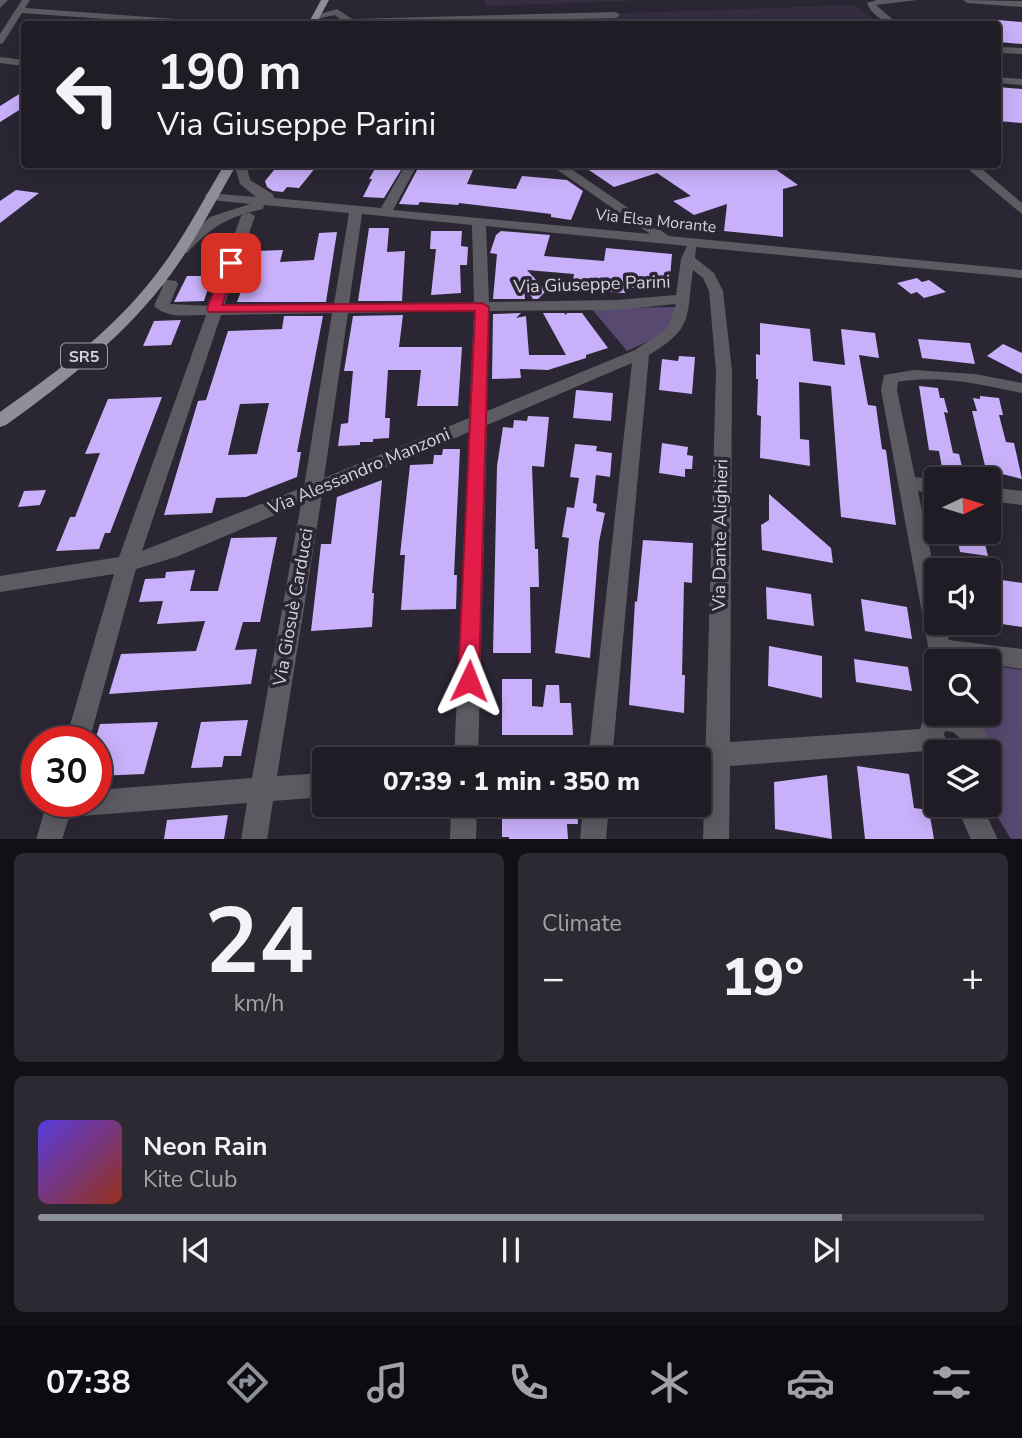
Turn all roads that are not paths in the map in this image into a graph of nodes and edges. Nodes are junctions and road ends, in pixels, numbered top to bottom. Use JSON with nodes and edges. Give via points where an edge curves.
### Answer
{"nodes":[{"id":1,"x":4,"y":0,"type":"edge"},
{"id":2,"x":26,"y":0,"type":"edge"},
{"id":3,"x":325,"y":0,"type":"edge"},
{"id":4,"x":913,"y":0,"type":"edge"},
{"id":5,"x":967,"y":0,"type":"edge"},
{"id":6,"x":1022,"y":4,"type":"edge"},
{"id":7,"x":0,"y":5,"type":"edge"},
{"id":8,"x":20,"y":10,"type":"junction"},
{"id":9,"x":616,"y":15,"type":"dead end"},
{"id":10,"x":315,"y":20,"type":"edge"},
{"id":11,"x":163,"y":21,"type":"edge"},
{"id":12,"x":348,"y":21,"type":"edge"},
{"id":13,"x":416,"y":21,"type":"edge"},
{"id":14,"x":890,"y":21,"type":"edge"},
{"id":15,"x":0,"y":41,"type":"edge"},
{"id":16,"x":1001,"y":50,"type":"edge"},
{"id":17,"x":1022,"y":51,"type":"edge"},
{"id":18,"x":0,"y":60,"type":"edge"},
{"id":19,"x":21,"y":62,"type":"edge"},
{"id":20,"x":1001,"y":80,"type":"edge"},
{"id":21,"x":1022,"y":82,"type":"edge"},
{"id":22,"x":228,"y":168,"type":"edge"},
{"id":23,"x":241,"y":168,"type":"edge"},
{"id":24,"x":561,"y":168,"type":"edge"},
{"id":25,"x":973,"y":168,"type":"edge"},
{"id":26,"x":409,"y":169,"type":"dead end"},
{"id":27,"x":211,"y":196,"type":"junction"},
{"id":28,"x":286,"y":202,"type":"junction"},
{"id":29,"x":356,"y":209,"type":"junction"},
{"id":30,"x":1022,"y":210,"type":"edge"},
{"id":31,"x":386,"y":211,"type":"junction"},
{"id":32,"x":248,"y":216,"type":"dead end"},
{"id":33,"x":479,"y":221,"type":"junction"},
{"id":34,"x":667,"y":239,"type":"junction"},
{"id":35,"x":691,"y":250,"type":"junction"},
{"id":36,"x":175,"y":257,"type":"junction"},
{"id":37,"x":1022,"y":274,"type":"edge"},
{"id":38,"x":159,"y":281,"type":"junction"},
{"id":39,"x":683,"y":299,"type":"junction"},
{"id":40,"x":482,"y":307,"type":"junction"},
{"id":41,"x":341,"y":308,"type":"junction"},
{"id":42,"x":214,"y":309,"type":"junction"},
{"id":43,"x":641,"y":353,"type":"junction"},
{"id":44,"x":1022,"y":388,"type":"edge"},
{"id":45,"x":0,"y":421,"type":"edge"},
{"id":46,"x":479,"y":421,"type":"junction"},
{"id":47,"x":906,"y":483,"type":"junction"},
{"id":48,"x":924,"y":485,"type":"edge"},
{"id":49,"x":313,"y":489,"type":"junction"},
{"id":50,"x":1001,"y":495,"type":"edge"},
{"id":51,"x":1022,"y":498,"type":"edge"},
{"id":52,"x":127,"y":564,"type":"junction"},
{"id":53,"x":0,"y":584,"type":"edge"},
{"id":54,"x":940,"y":649,"type":"edge"},
{"id":55,"x":1001,"y":658,"type":"edge"},
{"id":56,"x":1022,"y":659,"type":"edge"},
{"id":57,"x":81,"y":726,"type":"edge"},
{"id":58,"x":965,"y":726,"type":"edge"},
{"id":59,"x":976,"y":740,"type":"edge"},
{"id":60,"x":466,"y":747,"type":"edge"},
{"id":61,"x":601,"y":747,"type":"edge"},
{"id":62,"x":924,"y":747,"type":"edge"},
{"id":63,"x":716,"y":755,"type":"junction"},
{"id":64,"x":312,"y":786,"type":"edge"},
{"id":65,"x":262,"y":790,"type":"junction"},
{"id":66,"x":112,"y":800,"type":"edge"},
{"id":67,"x":56,"y":817,"type":"edge"},
{"id":68,"x":464,"y":817,"type":"edge"},
{"id":69,"x":595,"y":817,"type":"edge"},
{"id":70,"x":975,"y":817,"type":"edge"},
{"id":71,"x":49,"y":839,"type":"edge"},
{"id":72,"x":254,"y":839,"type":"edge"},
{"id":73,"x":463,"y":839,"type":"edge"},
{"id":74,"x":593,"y":839,"type":"edge"},
{"id":75,"x":716,"y":839,"type":"edge"},
{"id":76,"x":985,"y":839,"type":"edge"}],
"edges":[{"from":1,"to":7,"type":"street"},
{"from":2,"to":8,"type":"street"},
{"from":3,"to":10,"type":"main road"},
{"from":4,"to":14,"type":"street","via":[[871,4]]},
{"from":5,"to":6,"type":"street"},
{"from":8,"to":11,"type":"street"},
{"from":8,"to":15,"type":"street"},
{"from":9,"to":13,"type":"street"},
{"from":10,"to":12,"type":"street","via":[[337,12]]},
{"from":16,"to":17,"type":"street"},
{"from":18,"to":19,"type":"street"},
{"from":20,"to":21,"type":"street"},
{"from":22,"to":27,"type":"main road","number":"SR5"},
{"from":23,"to":28,"type":"street","name":"Via Elsa Morante","via":[[242,179],[251,189]]},
{"from":24,"to":34,"type":"street"},
{"from":25,"to":30,"type":"street"},
{"from":26,"to":31,"type":"street"},
{"from":27,"to":28,"type":"street","name":"Via Elsa Morante"},
{"from":27,"to":36,"type":"main road","number":"SR5"},
{"from":28,"to":29,"type":"street","name":"Via Elsa Morante"},
{"from":28,"to":36,"type":"street","name":"Via Elsa Morante","via":[[219,216]]},
{"from":29,"to":31,"type":"street","name":"Via Elsa Morante"},
{"from":29,"to":41,"type":"street","name":"Via Giosuè Carducci"},
{"from":31,"to":33,"type":"street","name":"Via Elsa Morante"},
{"from":32,"to":42,"type":"street"},
{"from":33,"to":34,"type":"street","name":"Via Elsa Morante"},
{"from":33,"to":40,"type":"street"},
{"from":34,"to":35,"type":"street","name":"Via Elsa Morante"},
{"from":35,"to":37,"type":"street","name":"Via Elsa Morante"},
{"from":35,"to":39,"type":"street","name":"Via Alessandro Manzoni"},
{"from":35,"to":63,"type":"street","name":"Via Dante Alighieri","via":[[713,284],[723,351]]},
{"from":36,"to":38,"type":"main road","number":"SR5"},
{"from":38,"to":42,"type":"street","name":"Via Giuseppe Parini","via":[[171,284],[162,306],[166,310]]},
{"from":38,"to":45,"type":"main road","number":"SR5","via":[[85,355]]},
{"from":39,"to":40,"type":"street","name":"Via Giuseppe Parini"},
{"from":39,"to":43,"type":"street","name":"Via Alessandro Manzoni","via":[[681,320],[674,332]]},
{"from":40,"to":41,"type":"street","name":"Via Giuseppe Parini"},
{"from":40,"to":46,"type":"street"},
{"from":41,"to":42,"type":"street","name":"Via Giuseppe Parini"},
{"from":41,"to":49,"type":"street","name":"Via Giosuè Carducci"},
{"from":42,"to":52,"type":"street"},
{"from":43,"to":46,"type":"street","name":"Via Alessandro Manzoni"},
{"from":43,"to":61,"type":"street"},
{"from":44,"to":47,"type":"street","via":[[976,380],[892,376],[889,390]]},
{"from":46,"to":49,"type":"street","name":"Via Alessandro Manzoni"},
{"from":46,"to":60,"type":"street"},
{"from":47,"to":48,"type":"street"},
{"from":47,"to":54,"type":"street"},
{"from":49,"to":52,"type":"street","name":"Via Alessandro Manzoni","via":[[169,551]]},
{"from":49,"to":65,"type":"street","name":"Via Giosuè Carducci"},
{"from":50,"to":51,"type":"street"},
{"from":52,"to":53,"type":"street","name":"Via Alessandro Manzoni"},
{"from":52,"to":57,"type":"street"},
{"from":55,"to":56,"type":"street"},
{"from":58,"to":59,"type":"street"},
{"from":62,"to":63,"type":"street"},
{"from":63,"to":75,"type":"street","name":"Via Dante Alighieri"},
{"from":64,"to":65,"type":"street"},
{"from":65,"to":66,"type":"street"},
{"from":65,"to":72,"type":"street","name":"Via Giosuè Carducci"},
{"from":67,"to":71,"type":"street"},
{"from":68,"to":73,"type":"street"},
{"from":69,"to":74,"type":"street"},
{"from":70,"to":76,"type":"street"}]}
